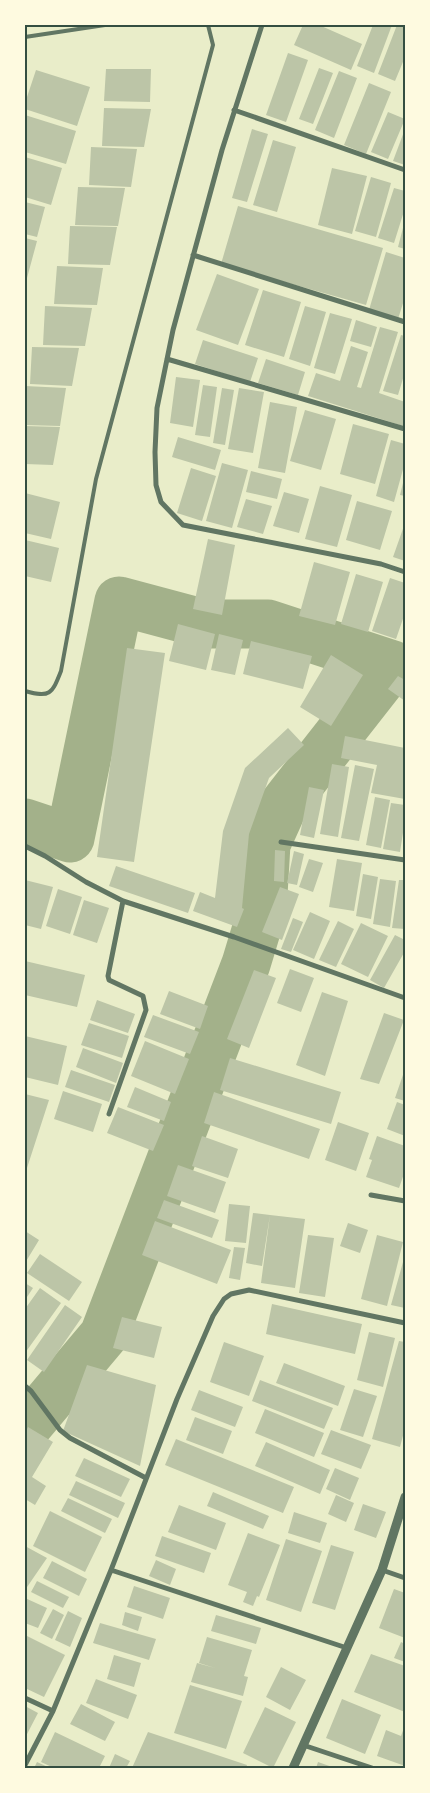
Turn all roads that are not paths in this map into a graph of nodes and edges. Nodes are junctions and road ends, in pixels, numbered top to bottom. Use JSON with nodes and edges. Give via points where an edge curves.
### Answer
{"nodes":[{"id":1,"x":105,"y":25,"type":"edge"},
{"id":2,"x":208,"y":25,"type":"edge"},
{"id":3,"x":262,"y":25,"type":"edge"},
{"id":4,"x":25,"y":36,"type":"edge"},
{"id":5,"x":234,"y":110,"type":"junction"},
{"id":6,"x":405,"y":170,"type":"edge"},
{"id":7,"x":193,"y":255,"type":"junction"},
{"id":8,"x":405,"y":322,"type":"edge"},
{"id":9,"x":167,"y":359,"type":"junction"},
{"id":10,"x":405,"y":430,"type":"edge"},
{"id":11,"x":405,"y":572,"type":"edge"},
{"id":12,"x":25,"y":691,"type":"edge"},
{"id":13,"x":281,"y":842,"type":"dead end"},
{"id":14,"x":25,"y":846,"type":"edge"},
{"id":15,"x":405,"y":860,"type":"edge"},
{"id":16,"x":123,"y":901,"type":"junction"},
{"id":17,"x":405,"y":998,"type":"edge"},
{"id":18,"x":108,"y":1114,"type":"dead end"},
{"id":19,"x":372,"y":1195,"type":"dead end"},
{"id":20,"x":405,"y":1200,"type":"edge"},
{"id":21,"x":405,"y":1323,"type":"edge"},
{"id":22,"x":25,"y":1386,"type":"edge"},
{"id":23,"x":146,"y":1478,"type":"junction"},
{"id":24,"x":405,"y":1497,"type":"edge"},
{"id":25,"x":111,"y":1570,"type":"junction"},
{"id":26,"x":382,"y":1570,"type":"junction"},
{"id":27,"x":405,"y":1578,"type":"edge"},
{"id":28,"x":346,"y":1648,"type":"junction"},
{"id":29,"x":25,"y":1698,"type":"edge"},
{"id":30,"x":53,"y":1711,"type":"junction"},
{"id":31,"x":304,"y":1745,"type":"junction"},
{"id":32,"x":25,"y":1765,"type":"edge"},
{"id":33,"x":293,"y":1768,"type":"edge"},
{"id":34,"x":372,"y":1768,"type":"edge"}],
"edges":[{"from":1,"to":4,"type":"lane"},
{"from":2,"to":12,"type":"lane","via":[[214,45],[96,479],[61,671],[51,693],[42,695]]},
{"from":3,"to":5,"type":"street"},
{"from":5,"to":6,"type":"street"},
{"from":5,"to":7,"type":"street"},
{"from":7,"to":8,"type":"street"},
{"from":7,"to":9,"type":"street"},
{"from":9,"to":10,"type":"street"},
{"from":9,"to":11,"type":"street","via":[[157,408],[156,485],[162,502],[183,524],[381,564]]},
{"from":13,"to":15,"type":"street"},
{"from":14,"to":16,"type":"street"},
{"from":16,"to":17,"type":"street"},
{"from":16,"to":18,"type":"street","via":[[108,976],[143,996],[146,1010]]},
{"from":19,"to":20,"type":"street"},
{"from":21,"to":23,"type":"street","via":[[249,1290],[231,1294],[213,1316]]},
{"from":22,"to":23,"type":"street","via":[[60,1430]]},
{"from":23,"to":25,"type":"street"},
{"from":24,"to":26,"type":"street"},
{"from":25,"to":28,"type":"street"},
{"from":25,"to":30,"type":"street"},
{"from":26,"to":27,"type":"street"},
{"from":26,"to":28,"type":"street"},
{"from":28,"to":31,"type":"street"},
{"from":29,"to":30,"type":"street"},
{"from":30,"to":32,"type":"street"},
{"from":31,"to":33,"type":"street"},
{"from":31,"to":34,"type":"street"}]}
